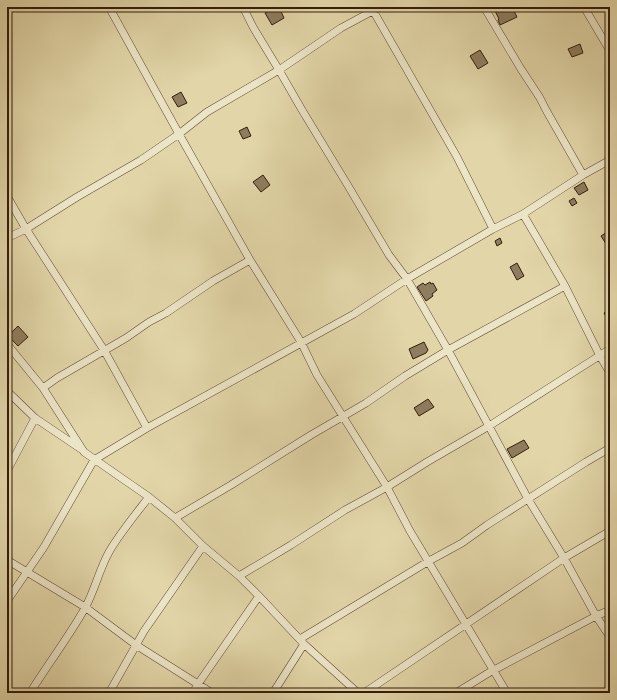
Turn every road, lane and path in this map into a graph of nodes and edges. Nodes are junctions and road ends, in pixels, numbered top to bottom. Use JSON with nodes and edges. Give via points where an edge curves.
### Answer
{"nodes":[{"id":1,"x":109,"y":7,"type":"edge"},
{"id":2,"x":243,"y":7,"type":"edge"},
{"id":3,"x":484,"y":7,"type":"edge"},
{"id":4,"x":584,"y":7,"type":"edge"},
{"id":5,"x":375,"y":8,"type":"edge"},
{"id":6,"x":610,"y":51,"type":"edge"},
{"id":7,"x":280,"y":70,"type":"junction"},
{"id":8,"x":179,"y":134,"type":"junction"},
{"id":9,"x":610,"y":160,"type":"edge"},
{"id":10,"x":583,"y":175,"type":"junction"},
{"id":11,"x":7,"y":196,"type":"edge"},
{"id":12,"x":523,"y":214,"type":"junction"},
{"id":13,"x":493,"y":229,"type":"junction"},
{"id":14,"x":26,"y":230,"type":"junction"},
{"id":15,"x":8,"y":237,"type":"edge"},
{"id":16,"x":250,"y":260,"type":"junction"},
{"id":17,"x":407,"y":279,"type":"junction"},
{"id":18,"x":565,"y":286,"type":"junction"},
{"id":19,"x":301,"y":342,"type":"junction"},
{"id":20,"x":7,"y":344,"type":"edge"},
{"id":21,"x":610,"y":349,"type":"edge"},
{"id":22,"x":104,"y":350,"type":"junction"},
{"id":23,"x":448,"y":350,"type":"junction"},
{"id":24,"x":600,"y":356,"type":"junction"},
{"id":25,"x":610,"y":373,"type":"edge"},
{"id":26,"x":43,"y":388,"type":"junction"},
{"id":27,"x":7,"y":391,"type":"edge"},
{"id":28,"x":344,"y":416,"type":"junction"},
{"id":29,"x":35,"y":418,"type":"junction"},
{"id":30,"x":489,"y":426,"type":"junction"},
{"id":31,"x":147,"y":428,"type":"junction"},
{"id":32,"x":610,"y":448,"type":"edge"},
{"id":33,"x":84,"y":452,"type":"junction"},
{"id":34,"x":94,"y":460,"type":"junction"},
{"id":35,"x":7,"y":471,"type":"edge"},
{"id":36,"x":387,"y":487,"type":"junction"},
{"id":37,"x":149,"y":497,"type":"junction"},
{"id":38,"x":528,"y":499,"type":"junction"},
{"id":39,"x":175,"y":518,"type":"junction"},
{"id":40,"x":610,"y":530,"type":"edge"},
{"id":41,"x":203,"y":546,"type":"junction"},
{"id":42,"x":564,"y":558,"type":"junction"},
{"id":43,"x":7,"y":560,"type":"edge"},
{"id":44,"x":429,"y":561,"type":"junction"},
{"id":45,"x":27,"y":572,"type":"junction"},
{"id":46,"x":239,"y":576,"type":"junction"},
{"id":47,"x":260,"y":596,"type":"junction"},
{"id":48,"x":7,"y":601,"type":"edge"},
{"id":49,"x":85,"y":607,"type":"junction"},
{"id":50,"x":610,"y":610,"type":"edge"},
{"id":51,"x":596,"y":616,"type":"junction"},
{"id":52,"x":466,"y":624,"type":"junction"},
{"id":53,"x":610,"y":637,"type":"edge"},
{"id":54,"x":302,"y":641,"type":"junction"},
{"id":55,"x":136,"y":645,"type":"junction"},
{"id":56,"x":494,"y":670,"type":"junction"},
{"id":57,"x":198,"y":684,"type":"junction"},
{"id":58,"x":30,"y":693,"type":"edge"},
{"id":59,"x":109,"y":693,"type":"edge"},
{"id":60,"x":193,"y":693,"type":"edge"},
{"id":61,"x":212,"y":693,"type":"edge"},
{"id":62,"x":274,"y":693,"type":"edge"},
{"id":63,"x":358,"y":693,"type":"edge"},
{"id":64,"x":364,"y":693,"type":"edge"},
{"id":65,"x":456,"y":693,"type":"edge"},
{"id":66,"x":507,"y":693,"type":"edge"}],
"edges":[{"from":1,"to":8,"type":"street"},
{"from":2,"to":7,"type":"street"},
{"from":3,"to":10,"type":"street","via":[[540,98]]},
{"from":4,"to":6,"type":"street"},
{"from":5,"to":7,"type":"street"},
{"from":5,"to":13,"type":"street","via":[[457,157]]},
{"from":7,"to":8,"type":"street","via":[[207,112]]},
{"from":7,"to":17,"type":"street","via":[[389,255]]},
{"from":8,"to":14,"type":"street"},
{"from":8,"to":16,"type":"street"},
{"from":9,"to":10,"type":"street"},
{"from":10,"to":12,"type":"street"},
{"from":11,"to":14,"type":"street"},
{"from":12,"to":13,"type":"street"},
{"from":12,"to":18,"type":"street"},
{"from":13,"to":17,"type":"street"},
{"from":14,"to":15,"type":"street"},
{"from":14,"to":22,"type":"street"},
{"from":16,"to":19,"type":"street"},
{"from":16,"to":22,"type":"street"},
{"from":17,"to":19,"type":"street","via":[[354,314]]},
{"from":17,"to":23,"type":"street"},
{"from":18,"to":23,"type":"street"},
{"from":18,"to":24,"type":"street"},
{"from":19,"to":28,"type":"street","via":[[317,375]]},
{"from":19,"to":31,"type":"street"},
{"from":20,"to":26,"type":"street"},
{"from":21,"to":24,"type":"street"},
{"from":22,"to":26,"type":"street"},
{"from":22,"to":31,"type":"street"},
{"from":23,"to":28,"type":"street"},
{"from":23,"to":30,"type":"street"},
{"from":24,"to":25,"type":"street"},
{"from":24,"to":30,"type":"street"},
{"from":26,"to":33,"type":"street"},
{"from":27,"to":29,"type":"street"},
{"from":28,"to":36,"type":"street"},
{"from":28,"to":39,"type":"street"},
{"from":29,"to":33,"type":"street"},
{"from":29,"to":35,"type":"street"},
{"from":30,"to":36,"type":"street"},
{"from":30,"to":38,"type":"street"},
{"from":31,"to":34,"type":"street"},
{"from":32,"to":38,"type":"street"},
{"from":33,"to":34,"type":"street"},
{"from":34,"to":37,"type":"street"},
{"from":34,"to":45,"type":"street"},
{"from":36,"to":44,"type":"street"},
{"from":36,"to":46,"type":"street"},
{"from":37,"to":39,"type":"street"},
{"from":37,"to":49,"type":"street","via":[[110,551]]},
{"from":38,"to":42,"type":"street"},
{"from":38,"to":44,"type":"street","via":[[462,543]]},
{"from":39,"to":41,"type":"street"},
{"from":40,"to":42,"type":"street"},
{"from":41,"to":46,"type":"street"},
{"from":41,"to":55,"type":"street"},
{"from":42,"to":51,"type":"street"},
{"from":42,"to":52,"type":"street"},
{"from":43,"to":45,"type":"street"},
{"from":44,"to":52,"type":"street"},
{"from":44,"to":54,"type":"street"},
{"from":45,"to":48,"type":"street"},
{"from":45,"to":49,"type":"street"},
{"from":46,"to":47,"type":"street"},
{"from":47,"to":54,"type":"street"},
{"from":47,"to":57,"type":"street"},
{"from":49,"to":55,"type":"street"},
{"from":49,"to":58,"type":"street"},
{"from":50,"to":51,"type":"street"},
{"from":51,"to":53,"type":"street"},
{"from":51,"to":56,"type":"street"},
{"from":52,"to":56,"type":"street"},
{"from":52,"to":64,"type":"street"},
{"from":54,"to":62,"type":"street"},
{"from":54,"to":63,"type":"street"},
{"from":55,"to":57,"type":"street"},
{"from":55,"to":59,"type":"street"},
{"from":56,"to":65,"type":"street"},
{"from":56,"to":66,"type":"street"},
{"from":57,"to":60,"type":"street"},
{"from":57,"to":61,"type":"street"}]}
